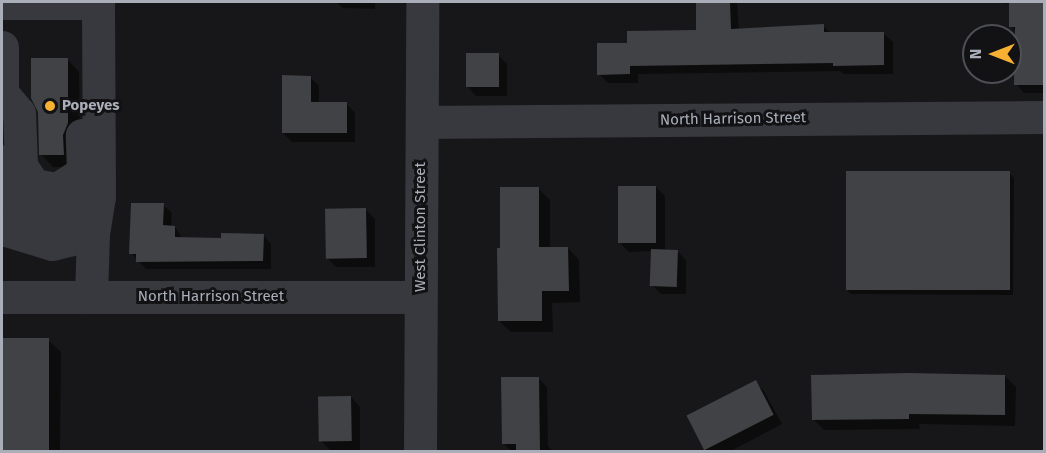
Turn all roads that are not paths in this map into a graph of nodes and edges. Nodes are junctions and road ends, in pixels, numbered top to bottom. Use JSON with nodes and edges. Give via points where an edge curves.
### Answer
{"nodes":[{"id":1,"x":98,"y":2,"type":"edge"},
{"id":2,"x":422,"y":2,"type":"edge"},
{"id":3,"x":2,"y":3,"type":"edge"},
{"id":4,"x":98,"y":43,"type":"junction"},
{"id":5,"x":2,"y":47,"type":"edge"},
{"id":6,"x":2,"y":94,"type":"edge"},
{"id":7,"x":1044,"y":117,"type":"edge"},
{"id":8,"x":422,"y":122,"type":"junction"},
{"id":9,"x":2,"y":222,"type":"edge"},
{"id":10,"x":93,"y":234,"type":"junction"},
{"id":11,"x":2,"y":297,"type":"edge"},
{"id":12,"x":91,"y":297,"type":"junction"},
{"id":13,"x":420,"y":297,"type":"junction"},
{"id":14,"x":420,"y":452,"type":"edge"}],
"edges":[{"from":1,"to":3,"type":"street"},
{"from":1,"to":4,"type":"street"},
{"from":2,"to":8,"type":"street","name":"West Clinton Street"},
{"from":4,"to":6,"type":"street","via":[[80,64],[83,172],[57,189],[34,184],[21,166],[19,113]]},
{"from":4,"to":10,"type":"street","via":[[99,197]]},
{"from":5,"to":6,"type":"street"},
{"from":7,"to":8,"type":"street","name":"North Harrison Street"},
{"from":8,"to":13,"type":"street","name":"West Clinton Street"},
{"from":9,"to":10,"type":"street","via":[[6,230],[52,244]]},
{"from":10,"to":12,"type":"street"},
{"from":11,"to":12,"type":"street","name":"North Harrison Street"},
{"from":12,"to":13,"type":"street","name":"North Harrison Street"},
{"from":13,"to":14,"type":"street","name":"West Clinton Street"}]}
